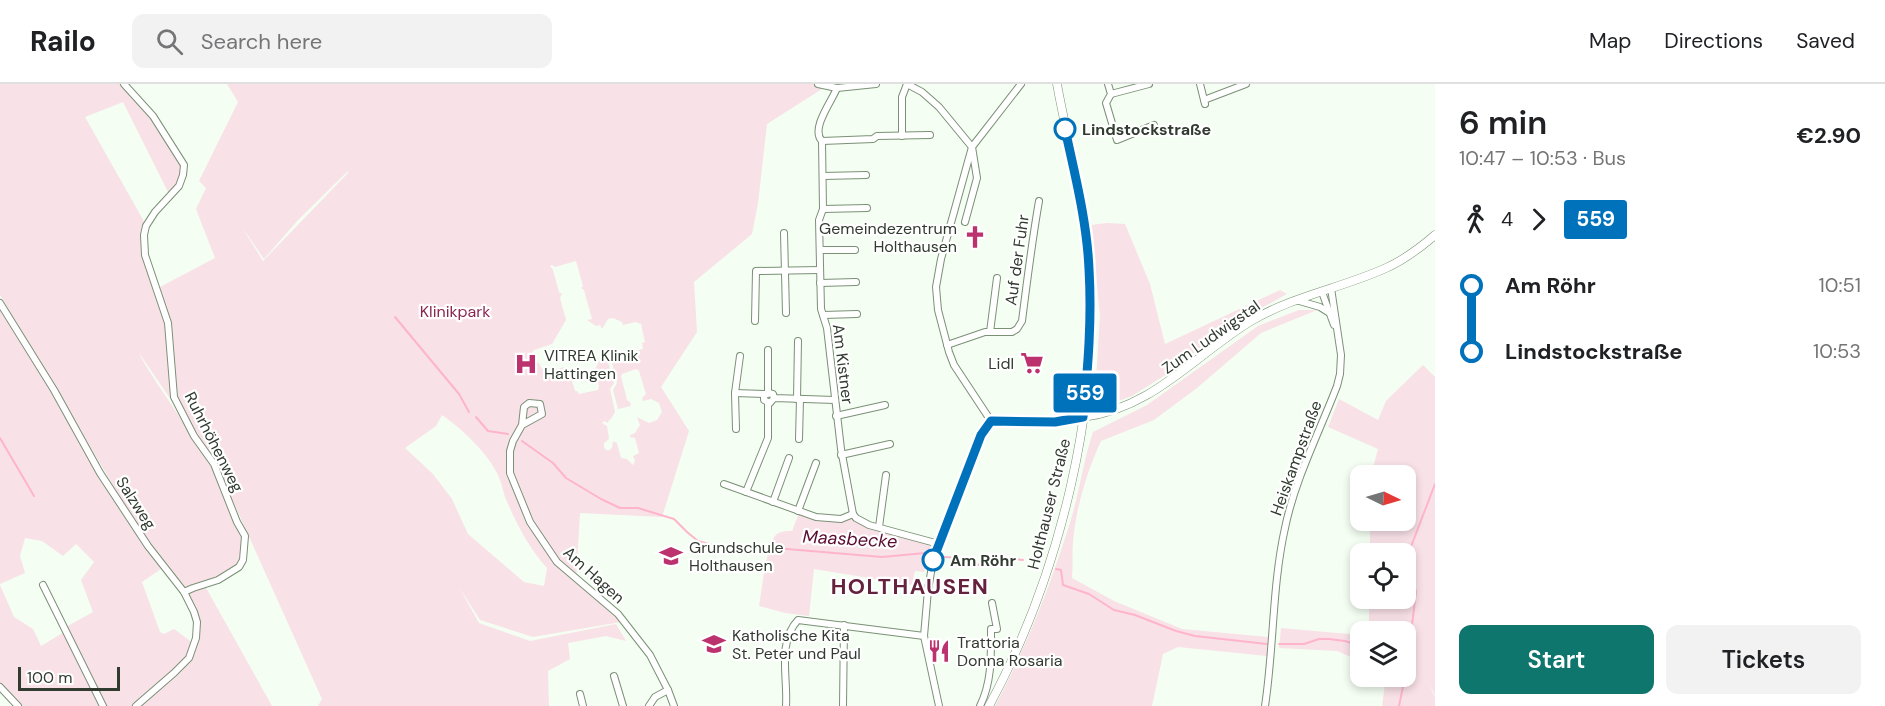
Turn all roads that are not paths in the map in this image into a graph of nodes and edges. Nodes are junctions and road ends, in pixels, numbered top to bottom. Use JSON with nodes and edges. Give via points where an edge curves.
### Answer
{"nodes":[{"id":1,"x":124,"y":84,"type":"edge"},
{"id":2,"x":818,"y":84,"type":"edge"},
{"id":3,"x":876,"y":84,"type":"edge"},
{"id":4,"x":907,"y":84,"type":"edge"},
{"id":5,"x":1021,"y":84,"type":"edge"},
{"id":6,"x":1057,"y":84,"type":"edge"},
{"id":7,"x":1108,"y":84,"type":"edge"},
{"id":8,"x":1149,"y":84,"type":"edge"},
{"id":9,"x":1200,"y":84,"type":"edge"},
{"id":10,"x":1246,"y":84,"type":"edge"},
{"id":11,"x":837,"y":88,"type":"junction"},
{"id":12,"x":1111,"y":94,"type":"junction"},
{"id":13,"x":1154,"y":125,"type":"dead end"},
{"id":14,"x":930,"y":135,"type":"dead end"},
{"id":15,"x":902,"y":136,"type":"junction"},
{"id":16,"x":822,"y":141,"type":"junction"},
{"id":17,"x":972,"y":147,"type":"junction"},
{"id":18,"x":866,"y":175,"type":"dead end"},
{"id":19,"x":823,"y":176,"type":"junction"},
{"id":20,"x":1039,"y":201,"type":"dead end"},
{"id":21,"x":867,"y":208,"type":"dead end"},
{"id":22,"x":823,"y":209,"type":"junction"},
{"id":23,"x":965,"y":222,"type":"dead end"},
{"id":24,"x":784,"y":233,"type":"dead end"},
{"id":25,"x":1435,"y":235,"type":"edge"},
{"id":26,"x":819,"y":250,"type":"junction"},
{"id":27,"x":855,"y":250,"type":"dead end"},
{"id":28,"x":785,"y":270,"type":"junction"},
{"id":29,"x":820,"y":270,"type":"junction"},
{"id":30,"x":997,"y":278,"type":"dead end"},
{"id":31,"x":856,"y":282,"type":"dead end"},
{"id":32,"x":820,"y":283,"type":"junction"},
{"id":33,"x":1331,"y":288,"type":"junction"},
{"id":34,"x":1322,"y":292,"type":"junction"},
{"id":35,"x":1295,"y":300,"type":"junction"},
{"id":36,"x":0,"y":303,"type":"edge"},
{"id":37,"x":786,"y":313,"type":"dead end"},
{"id":38,"x":856,"y":314,"type":"dead end"},
{"id":39,"x":1330,"y":314,"type":"junction"},
{"id":40,"x":823,"y":315,"type":"junction"},
{"id":41,"x":755,"y":321,"type":"dead end"},
{"id":42,"x":1336,"y":329,"type":"junction"},
{"id":43,"x":990,"y":332,"type":"junction"},
{"id":44,"x":798,"y":341,"type":"dead end"},
{"id":45,"x":947,"y":345,"type":"junction"},
{"id":46,"x":768,"y":351,"type":"dead end"},
{"id":47,"x":740,"y":356,"type":"dead end"},
{"id":48,"x":735,"y":393,"type":"junction"},
{"id":49,"x":767,"y":394,"type":"junction"},
{"id":50,"x":774,"y":398,"type":"junction"},
{"id":51,"x":799,"y":399,"type":"junction"},
{"id":52,"x":834,"y":400,"type":"junction"},
{"id":53,"x":768,"y":403,"type":"junction"},
{"id":54,"x":885,"y":405,"type":"dead end"},
{"id":55,"x":836,"y":416,"type":"junction"},
{"id":56,"x":1083,"y":417,"type":"junction"},
{"id":57,"x":991,"y":421,"type":"junction"},
{"id":58,"x":522,"y":425,"type":"dead end"},
{"id":59,"x":736,"y":429,"type":"dead end"},
{"id":60,"x":799,"y":439,"type":"dead end"},
{"id":61,"x":890,"y":444,"type":"dead end"},
{"id":62,"x":842,"y":455,"type":"junction"},
{"id":63,"x":789,"y":458,"type":"dead end"},
{"id":64,"x":816,"y":463,"type":"dead end"},
{"id":65,"x":886,"y":475,"type":"dead end"},
{"id":66,"x":724,"y":484,"type":"dead end"},
{"id":67,"x":746,"y":492,"type":"junction"},
{"id":68,"x":773,"y":502,"type":"junction"},
{"id":69,"x":798,"y":511,"type":"junction"},
{"id":70,"x":852,"y":514,"type":"junction"},
{"id":71,"x":879,"y":527,"type":"junction"},
{"id":72,"x":939,"y":544,"type":"junction"},
{"id":73,"x":43,"y":585,"type":"dead end"},
{"id":74,"x":184,"y":592,"type":"junction"},
{"id":75,"x":992,"y":603,"type":"dead end"},
{"id":76,"x":844,"y":625,"type":"junction"},
{"id":77,"x":924,"y":636,"type":"junction"},
{"id":78,"x":614,"y":676,"type":"dead end"},
{"id":79,"x":0,"y":687,"type":"edge"},
{"id":80,"x":668,"y":690,"type":"junction"},
{"id":81,"x":580,"y":694,"type":"dead end"},
{"id":82,"x":18,"y":706,"type":"edge"},
{"id":83,"x":103,"y":706,"type":"edge"},
{"id":84,"x":136,"y":706,"type":"edge"},
{"id":85,"x":583,"y":706,"type":"edge"},
{"id":86,"x":623,"y":706,"type":"edge"},
{"id":87,"x":649,"y":706,"type":"edge"},
{"id":88,"x":674,"y":706,"type":"edge"},
{"id":89,"x":786,"y":706,"type":"edge"},
{"id":90,"x":843,"y":706,"type":"edge"},
{"id":91,"x":939,"y":706,"type":"edge"},
{"id":92,"x":980,"y":706,"type":"edge"},
{"id":93,"x":989,"y":706,"type":"edge"},
{"id":94,"x":1265,"y":706,"type":"edge"}],
"edges":[{"from":1,"to":74,"type":"street","name":"Ruhrhöhenweg","via":[[153,116],[184,165],[179,186],[146,226],[145,255],[168,323],[174,397],[214,464],[245,536],[239,567],[218,580]]},
{"from":2,"to":11,"type":"street"},
{"from":3,"to":11,"type":"street"},
{"from":4,"to":15,"type":"street","via":[[902,97]]},
{"from":4,"to":17,"type":"street","via":[[939,107]]},
{"from":5,"to":17,"type":"street"},
{"from":6,"to":56,"type":"street","name":"Holthauser Straße","via":[[1089,270],[1090,331]]},
{"from":7,"to":12,"type":"street"},
{"from":8,"to":12,"type":"street"},
{"from":9,"to":10,"type":"street","via":[[1205,102]]},
{"from":11,"to":16,"type":"street","name":"Am Kistner","via":[[818,129]]},
{"from":12,"to":13,"type":"street","via":[[1106,103],[1117,140]]},
{"from":14,"to":15,"type":"street"},
{"from":15,"to":16,"type":"street"},
{"from":16,"to":19,"type":"street","name":"Am Kistner"},
{"from":17,"to":23,"type":"street","via":[[977,178]]},
{"from":17,"to":45,"type":"street","via":[[937,276],[937,304]]},
{"from":18,"to":19,"type":"street"},
{"from":19,"to":22,"type":"street","name":"Am Kistner"},
{"from":20,"to":43,"type":"street","name":"Auf der Fuhr","via":[[1022,321],[1012,333]]},
{"from":21,"to":22,"type":"street"},
{"from":22,"to":26,"type":"street","name":"Am Kistner"},
{"from":24,"to":28,"type":"street"},
{"from":25,"to":33,"type":"street","name":"Zum Ludwigstal","via":[[1389,267]]},
{"from":26,"to":27,"type":"street"},
{"from":26,"to":29,"type":"street","name":"Am Kistner"},
{"from":28,"to":29,"type":"street"},
{"from":28,"to":37,"type":"street"},
{"from":28,"to":41,"type":"street","via":[[756,271]]},
{"from":29,"to":32,"type":"street","name":"Am Kistner"},
{"from":30,"to":43,"type":"street","name":"Auf der Fuhr"},
{"from":31,"to":32,"type":"street"},
{"from":32,"to":40,"type":"street","name":"Am Kistner"},
{"from":33,"to":34,"type":"street","name":"Zum Ludwigstal"},
{"from":33,"to":42,"type":"street","name":"Heiskampstraße"},
{"from":34,"to":35,"type":"street","name":"Zum Ludwigstal"},
{"from":34,"to":39,"type":"street","name":"Heiskampstraße"},
{"from":35,"to":39,"type":"street"},
{"from":35,"to":56,"type":"street","name":"Zum Ludwigstal","via":[[1251,321],[1149,395],[1104,414]]},
{"from":36,"to":74,"type":"street","name":"Salzweg","via":[[100,473]]},
{"from":38,"to":40,"type":"street","name":"Am Kistner"},
{"from":39,"to":42,"type":"street","name":"Heiskampstraße"},
{"from":40,"to":52,"type":"street","name":"Am Kistner"},
{"from":42,"to":94,"type":"street","name":"Heiskampstraße","via":[[1341,355],[1337,386],[1296,489],[1284,532]]},
{"from":43,"to":45,"type":"street","name":"Auf der Fuhr"},
{"from":44,"to":51,"type":"street"},
{"from":45,"to":57,"type":"street","via":[[954,365]]},
{"from":46,"to":49,"type":"street"},
{"from":47,"to":48,"type":"street"},
{"from":48,"to":49,"type":"street"},
{"from":48,"to":59,"type":"street"},
{"from":49,"to":50,"type":"street"},
{"from":49,"to":53,"type":"street","via":[[764,400]]},
{"from":50,"to":51,"type":"street"},
{"from":50,"to":53,"type":"street"},
{"from":51,"to":52,"type":"street"},
{"from":51,"to":60,"type":"street"},
{"from":52,"to":55,"type":"street","name":"Am Kistner"},
{"from":53,"to":67,"type":"street","via":[[768,438]]},
{"from":54,"to":55,"type":"street","name":"Am Kistner"},
{"from":55,"to":62,"type":"street","name":"Am Kistner"},
{"from":56,"to":57,"type":"street","name":"Zum Ludwigstal","via":[[1055,422]]},
{"from":56,"to":93,"type":"street","name":"Holthauser Straße","via":[[1046,575]]},
{"from":57,"to":72,"type":"street","via":[[981,435]]},
{"from":58,"to":80,"type":"street","name":"Am Hagen","via":[[510,451],[510,473],[530,522],[557,562],[618,614],[650,655]]},
{"from":61,"to":62,"type":"street"},
{"from":62,"to":70,"type":"street","name":"Am Kistner"},
{"from":63,"to":68,"type":"street"},
{"from":64,"to":69,"type":"street"},
{"from":65,"to":71,"type":"street"},
{"from":66,"to":67,"type":"street"},
{"from":67,"to":68,"type":"street"},
{"from":68,"to":69,"type":"street"},
{"from":69,"to":70,"type":"street","via":[[830,519]]},
{"from":70,"to":71,"type":"street"},
{"from":71,"to":72,"type":"street"},
{"from":72,"to":77,"type":"street","via":[[928,590]]},
{"from":73,"to":83,"type":"street"},
{"from":74,"to":84,"type":"street","name":"Salzweg","via":[[197,622],[192,652]]},
{"from":75,"to":92,"type":"street","via":[[997,629],[991,629],[991,664]]},
{"from":76,"to":77,"type":"street"},
{"from":76,"to":89,"type":"street","via":[[798,620],[790,628]]},
{"from":76,"to":90,"type":"street"},
{"from":77,"to":91,"type":"street"},
{"from":78,"to":86,"type":"street"},
{"from":79,"to":82,"type":"street"},
{"from":80,"to":87,"type":"street","via":[[655,697]]},
{"from":80,"to":88,"type":"street","name":"Am Hagen"},
{"from":81,"to":85,"type":"street"}]}
